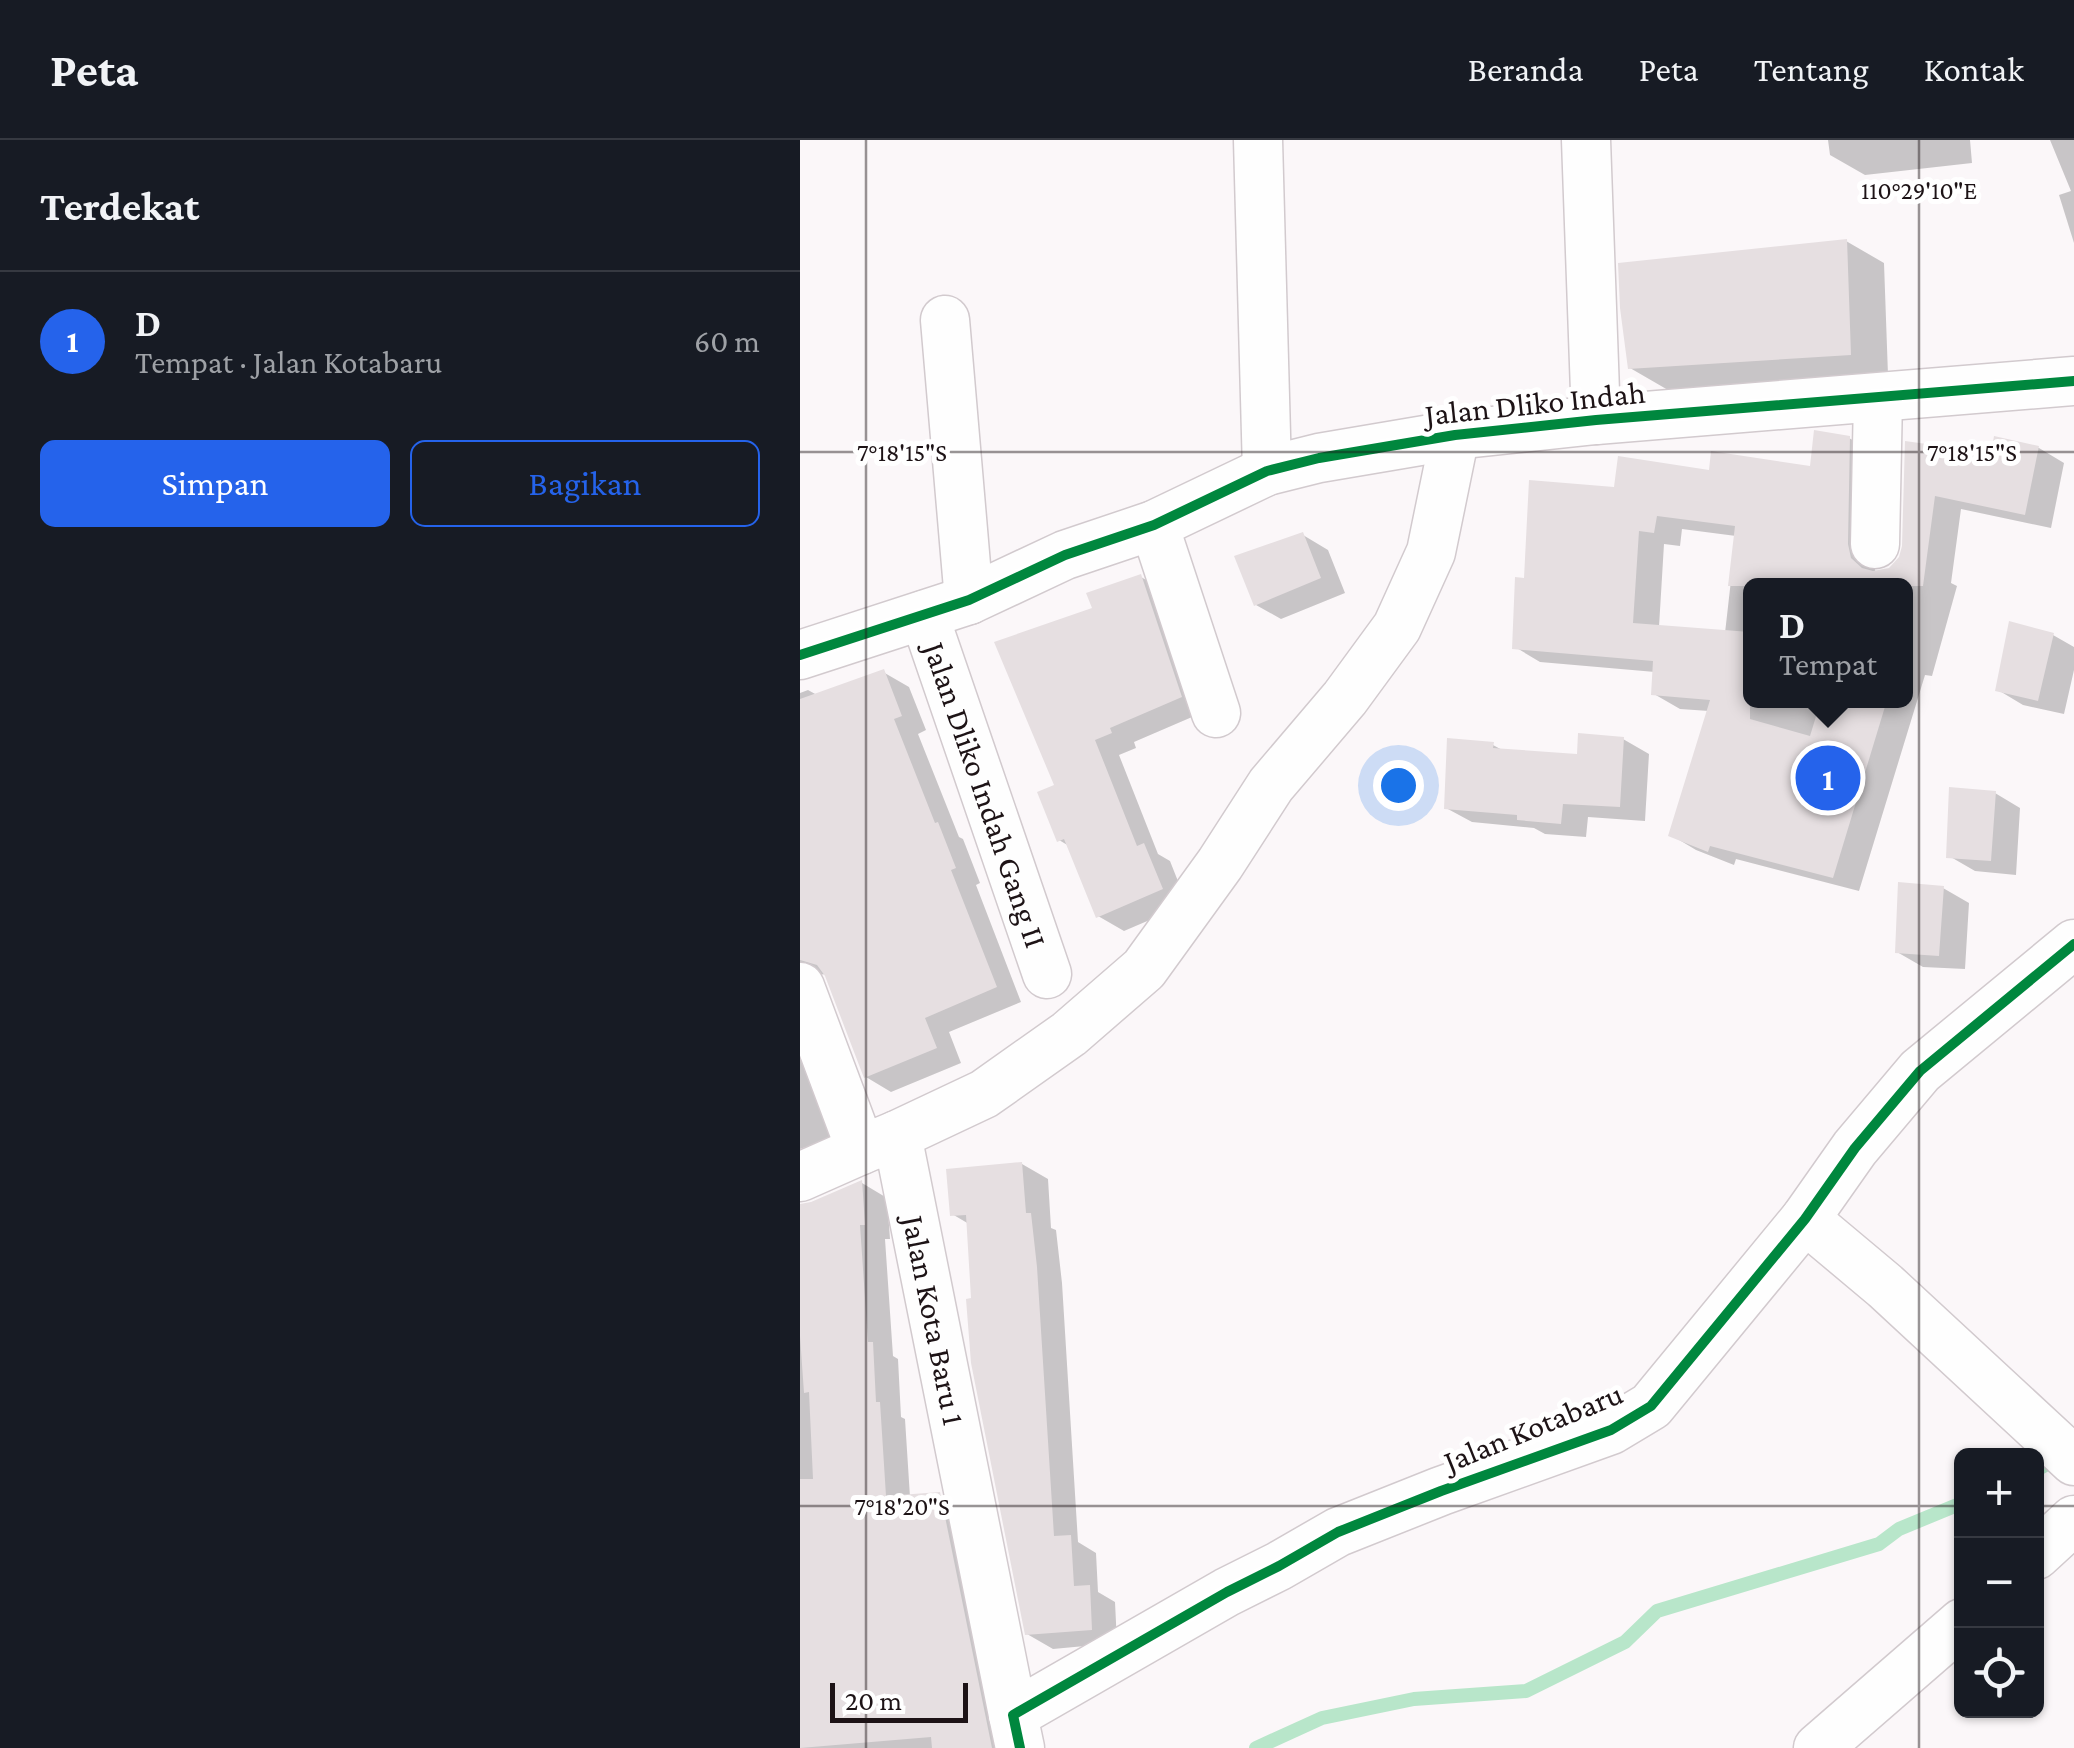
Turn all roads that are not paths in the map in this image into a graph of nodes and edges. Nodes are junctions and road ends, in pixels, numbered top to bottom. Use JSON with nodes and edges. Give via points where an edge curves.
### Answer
{"nodes":[{"id":1,"x":1258,"y":140,"type":"edge"},
{"id":2,"x":1586,"y":140,"type":"edge"},
{"id":3,"x":945,"y":320,"type":"dead end"},
{"id":4,"x":2074,"y":382,"type":"edge"},
{"id":5,"x":1878,"y":398,"type":"junction"},
{"id":6,"x":1596,"y":420,"type":"junction"},
{"id":7,"x":1455,"y":435,"type":"junction"},
{"id":8,"x":1267,"y":471,"type":"junction"},
{"id":9,"x":1154,"y":525,"type":"junction"},
{"id":10,"x":1875,"y":544,"type":"dead end"},
{"id":11,"x":968,"y":600,"type":"junction"},
{"id":12,"x":924,"y":615,"type":"junction"},
{"id":13,"x":800,"y":655,"type":"edge"},
{"id":14,"x":1216,"y":713,"type":"dead end"},
{"id":15,"x":2074,"y":944,"type":"edge"},
{"id":16,"x":1048,"y":974,"type":"dead end"},
{"id":17,"x":800,"y":987,"type":"edge"},
{"id":18,"x":879,"y":1142,"type":"junction"},
{"id":19,"x":800,"y":1178,"type":"edge"},
{"id":20,"x":1804,"y":1219,"type":"junction"},
{"id":21,"x":2060,"y":1448,"type":"edge"},
{"id":22,"x":2074,"y":1520,"type":"edge"},
{"id":23,"x":2044,"y":1547,"type":"edge"},
{"id":24,"x":1957,"y":1628,"type":"edge"},
{"id":25,"x":1017,"y":1731,"type":"edge"},
{"id":26,"x":1818,"y":1748,"type":"edge"}],
"edges":[{"from":1,"to":8,"type":"street"},
{"from":2,"to":6,"type":"street"},
{"from":3,"to":11,"type":"street"},
{"from":4,"to":5,"type":"street","name":"Jalan Dliko Indah"},
{"from":5,"to":6,"type":"street","name":"Jalan Dliko Indah"},
{"from":5,"to":10,"type":"street"},
{"from":6,"to":7,"type":"street","name":"Jalan Dliko Indah"},
{"from":7,"to":8,"type":"street","name":"Jalan Dliko Indah"},
{"from":7,"to":18,"type":"street","via":[[1431,552],[1397,627],[1271,785],[1144,969],[1069,1034],[984,1094]]},
{"from":8,"to":9,"type":"street","name":"Jalan Dliko Indah"},
{"from":9,"to":11,"type":"street","name":"Jalan Dliko Indah","via":[[1065,555]]},
{"from":9,"to":14,"type":"street"},
{"from":11,"to":12,"type":"street","name":"Jalan Dliko Indah"},
{"from":12,"to":13,"type":"street","name":"Jalan Dliko Indah"},
{"from":12,"to":16,"type":"street","name":"Jalan Dliko Indah Gang II"},
{"from":15,"to":20,"type":"street","name":"Jalan Kotabaru","via":[[1920,1071]]},
{"from":17,"to":18,"type":"street","name":"Jalan Kota Baru 1"},
{"from":18,"to":19,"type":"street"},
{"from":18,"to":25,"type":"street","name":"Jalan Kota Baru 1"},
{"from":20,"to":21,"type":"street"},
{"from":20,"to":25,"type":"street","name":"Jalan Kotabaru","via":[[1652,1406],[1611,1430],[1338,1532],[1227,1592]]},
{"from":22,"to":23,"type":"street"},
{"from":24,"to":26,"type":"street"}]}
